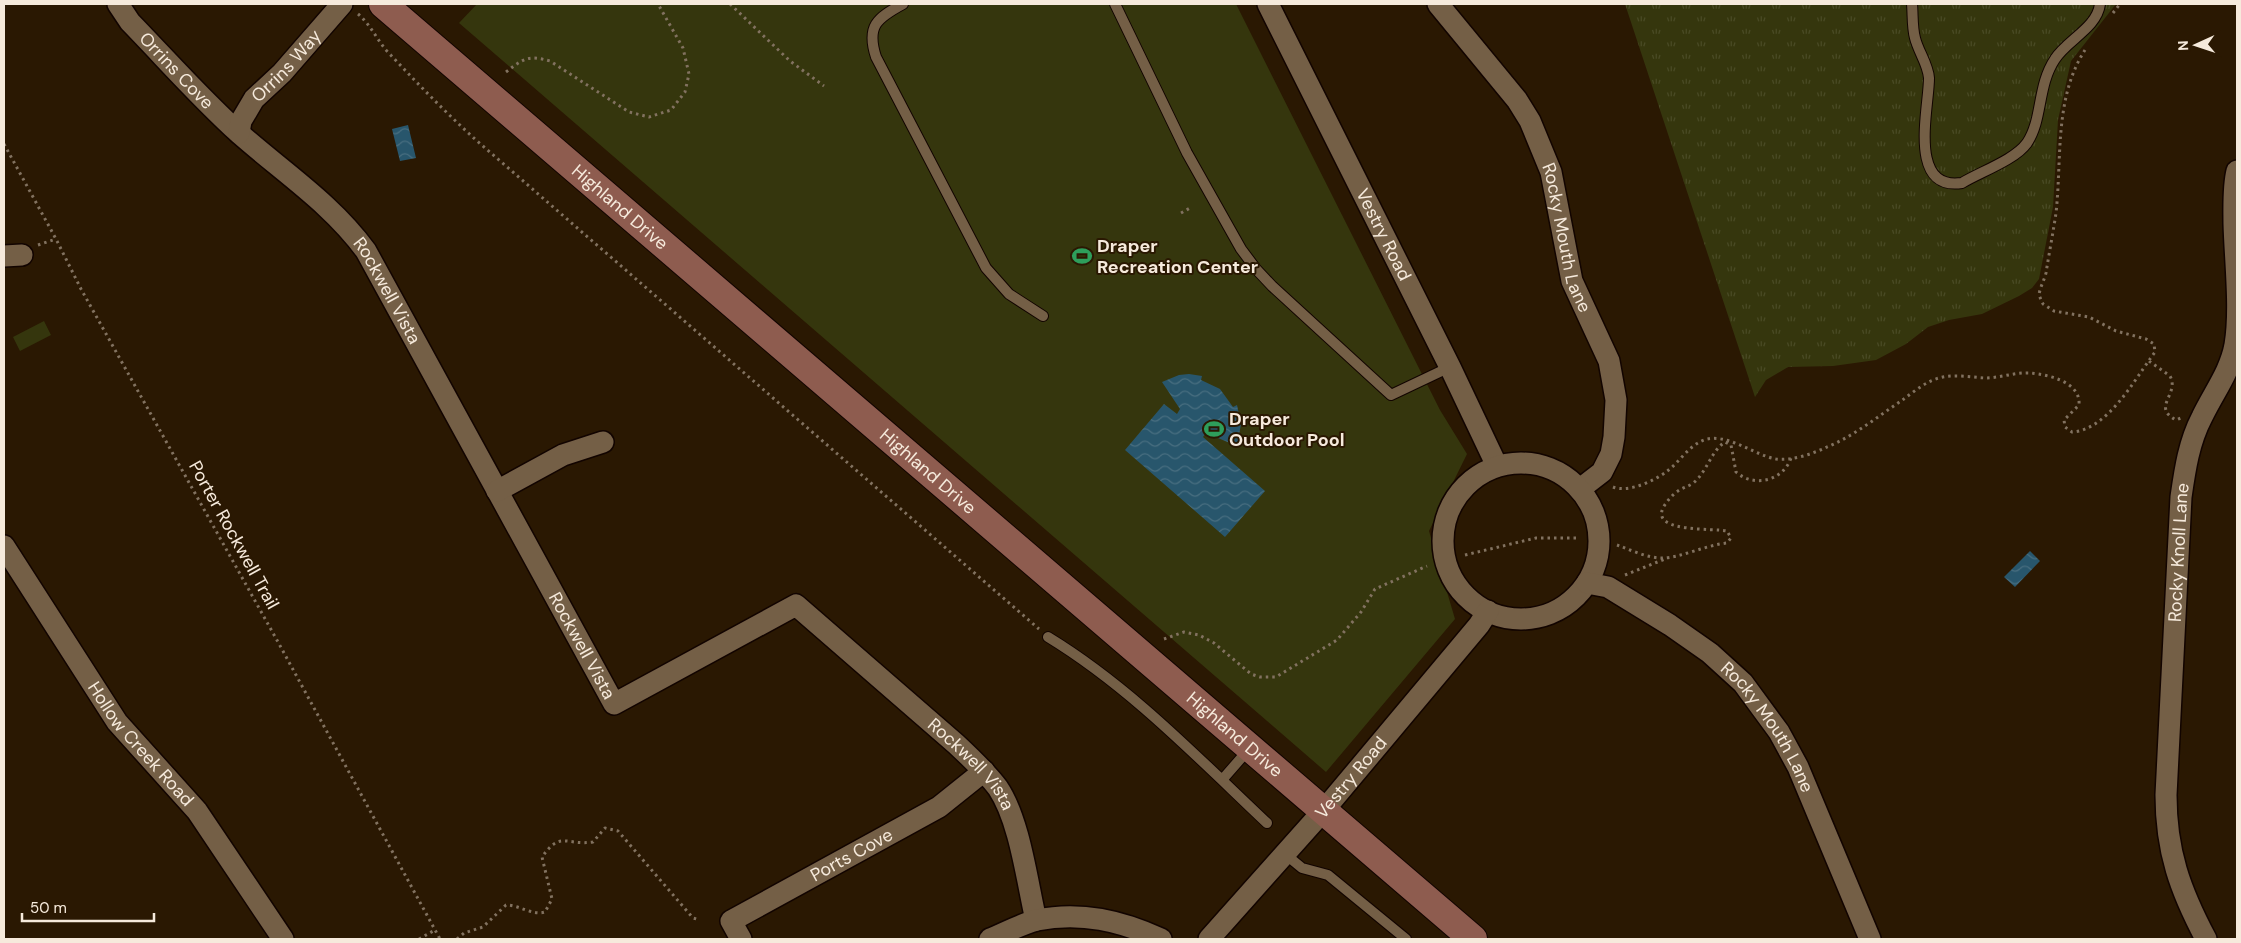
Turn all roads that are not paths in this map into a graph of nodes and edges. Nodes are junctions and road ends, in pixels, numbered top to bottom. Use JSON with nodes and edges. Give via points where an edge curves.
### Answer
{"nodes":[{"id":1,"x":118,"y":4,"type":"edge"},
{"id":2,"x":383,"y":4,"type":"edge"},
{"id":3,"x":903,"y":4,"type":"edge"},
{"id":4,"x":1114,"y":4,"type":"edge"},
{"id":5,"x":1268,"y":4,"type":"edge"},
{"id":6,"x":1438,"y":4,"type":"edge"},
{"id":7,"x":1912,"y":4,"type":"edge"},
{"id":8,"x":2100,"y":4,"type":"edge"},
{"id":9,"x":347,"y":7,"type":"edge"},
{"id":10,"x":239,"y":133,"type":"junction"},
{"id":11,"x":2237,"y":171,"type":"edge"},
{"id":12,"x":1043,"y":316,"type":"dead end"},
{"id":13,"x":1450,"y":367,"type":"junction"},
{"id":14,"x":603,"y":442,"type":"dead end"},
{"id":15,"x":1497,"y":466,"type":"junction"},
{"id":16,"x":1580,"y":489,"type":"junction"},
{"id":17,"x":497,"y":491,"type":"junction"},
{"id":18,"x":4,"y":546,"type":"edge"},
{"id":19,"x":1587,"y":583,"type":"junction"},
{"id":20,"x":1488,"y":611,"type":"junction"},
{"id":21,"x":1048,"y":637,"type":"road end"},
{"id":22,"x":1250,"y":748,"type":"junction"},
{"id":23,"x":984,"y":771,"type":"junction"},
{"id":24,"x":1222,"y":780,"type":"junction"},
{"id":25,"x":1324,"y":810,"type":"junction"},
{"id":26,"x":1267,"y":823,"type":"dead end"},
{"id":27,"x":1285,"y":854,"type":"junction"},
{"id":28,"x":1036,"y":920,"type":"junction"},
{"id":29,"x":1865,"y":936,"type":"edge"},
{"id":30,"x":283,"y":939,"type":"edge"},
{"id":31,"x":741,"y":939,"type":"edge"},
{"id":32,"x":990,"y":939,"type":"edge"},
{"id":33,"x":1161,"y":939,"type":"edge"},
{"id":34,"x":1209,"y":939,"type":"edge"},
{"id":35,"x":1406,"y":939,"type":"edge"},
{"id":36,"x":1473,"y":939,"type":"edge"},
{"id":37,"x":2206,"y":939,"type":"edge"}],
"edges":[{"from":1,"to":10,"type":"street","name":"Orrins Cove","via":[[130,22]]},
{"from":2,"to":22,"type":"main road","name":"Highland Drive"},
{"from":3,"to":12,"type":"lane","via":[[882,15],[874,26],[872,40],[876,57],[986,268],[1009,294]]},
{"from":4,"to":13,"type":"lane","via":[[1220,213],[1256,269],[1391,395]]},
{"from":5,"to":13,"type":"street","name":"Vestry Road"},
{"from":6,"to":16,"type":"street","name":"Rocky Mouth Lane","via":[[1517,100],[1530,121],[1551,172],[1572,281],[1609,361],[1616,400],[1611,454],[1602,472]]},
{"from":7,"to":8,"type":"lane","via":[[1915,38],[1929,76],[1924,138],[1926,154],[1934,175],[1942,182],[1953,184],[1962,183],[2012,156],[2027,144],[2034,127],[2044,77],[2055,58],[2095,18]]},
{"from":9,"to":10,"type":"street","name":"Orrins Way","via":[[254,99],[241,121]]},
{"from":10,"to":17,"type":"street","name":"Rockwell Vista","via":[[331,210],[366,251]]},
{"from":11,"to":37,"type":"street","name":"Rocky Knoll Lane","via":[[2234,206],[2235,345],[2228,370],[2193,439],[2180,497],[2166,795],[2166,817],[2175,867],[2183,892]]},
{"from":13,"to":15,"type":"street","name":"Vestry Road"},
{"from":14,"to":17,"type":"street","via":[[563,455]]},
{"from":15,"to":16,"type":"street","via":[[1520,462],[1542,465],[1563,474]]},
{"from":15,"to":20,"type":"street","via":[[1474,478],[1456,498],[1445,522],[1444,549],[1451,574],[1466,596]]},
{"from":16,"to":19,"type":"street","via":[[1594,511],[1599,535],[1597,560]]},
{"from":17,"to":23,"type":"street","name":"Rockwell Vista","via":[[614,704],[796,605]]},
{"from":18,"to":30,"type":"street","name":"Hollow Creek Road","via":[[117,722],[197,811]]},
{"from":19,"to":20,"type":"street","via":[[1572,600],[1553,612],[1532,618],[1509,618]]},
{"from":19,"to":29,"type":"street","name":"Rocky Mouth Lane","via":[[1608,587],[1670,625],[1710,653],[1743,683],[1779,732],[1798,767]]},
{"from":20,"to":25,"type":"street","name":"Vestry Road"},
{"from":21,"to":24,"type":"lane","via":[[1134,698]]},
{"from":22,"to":24,"type":"lane"},
{"from":22,"to":25,"type":"main road","name":"Highland Drive"},
{"from":23,"to":28,"type":"street","name":"Rockwell Vista","via":[[998,789],[1014,823]]},
{"from":23,"to":31,"type":"street","name":"Ports Cove","via":[[939,807],[731,921]]},
{"from":24,"to":26,"type":"lane"},
{"from":25,"to":27,"type":"street","name":"Vestry Road"},
{"from":25,"to":36,"type":"main road","name":"Highland Drive"},
{"from":27,"to":34,"type":"street","name":"Vestry Road"},
{"from":27,"to":35,"type":"lane","via":[[1302,868],[1328,876]]},
{"from":28,"to":32,"type":"street"},
{"from":28,"to":33,"type":"street","via":[[1100,918]]}]}
